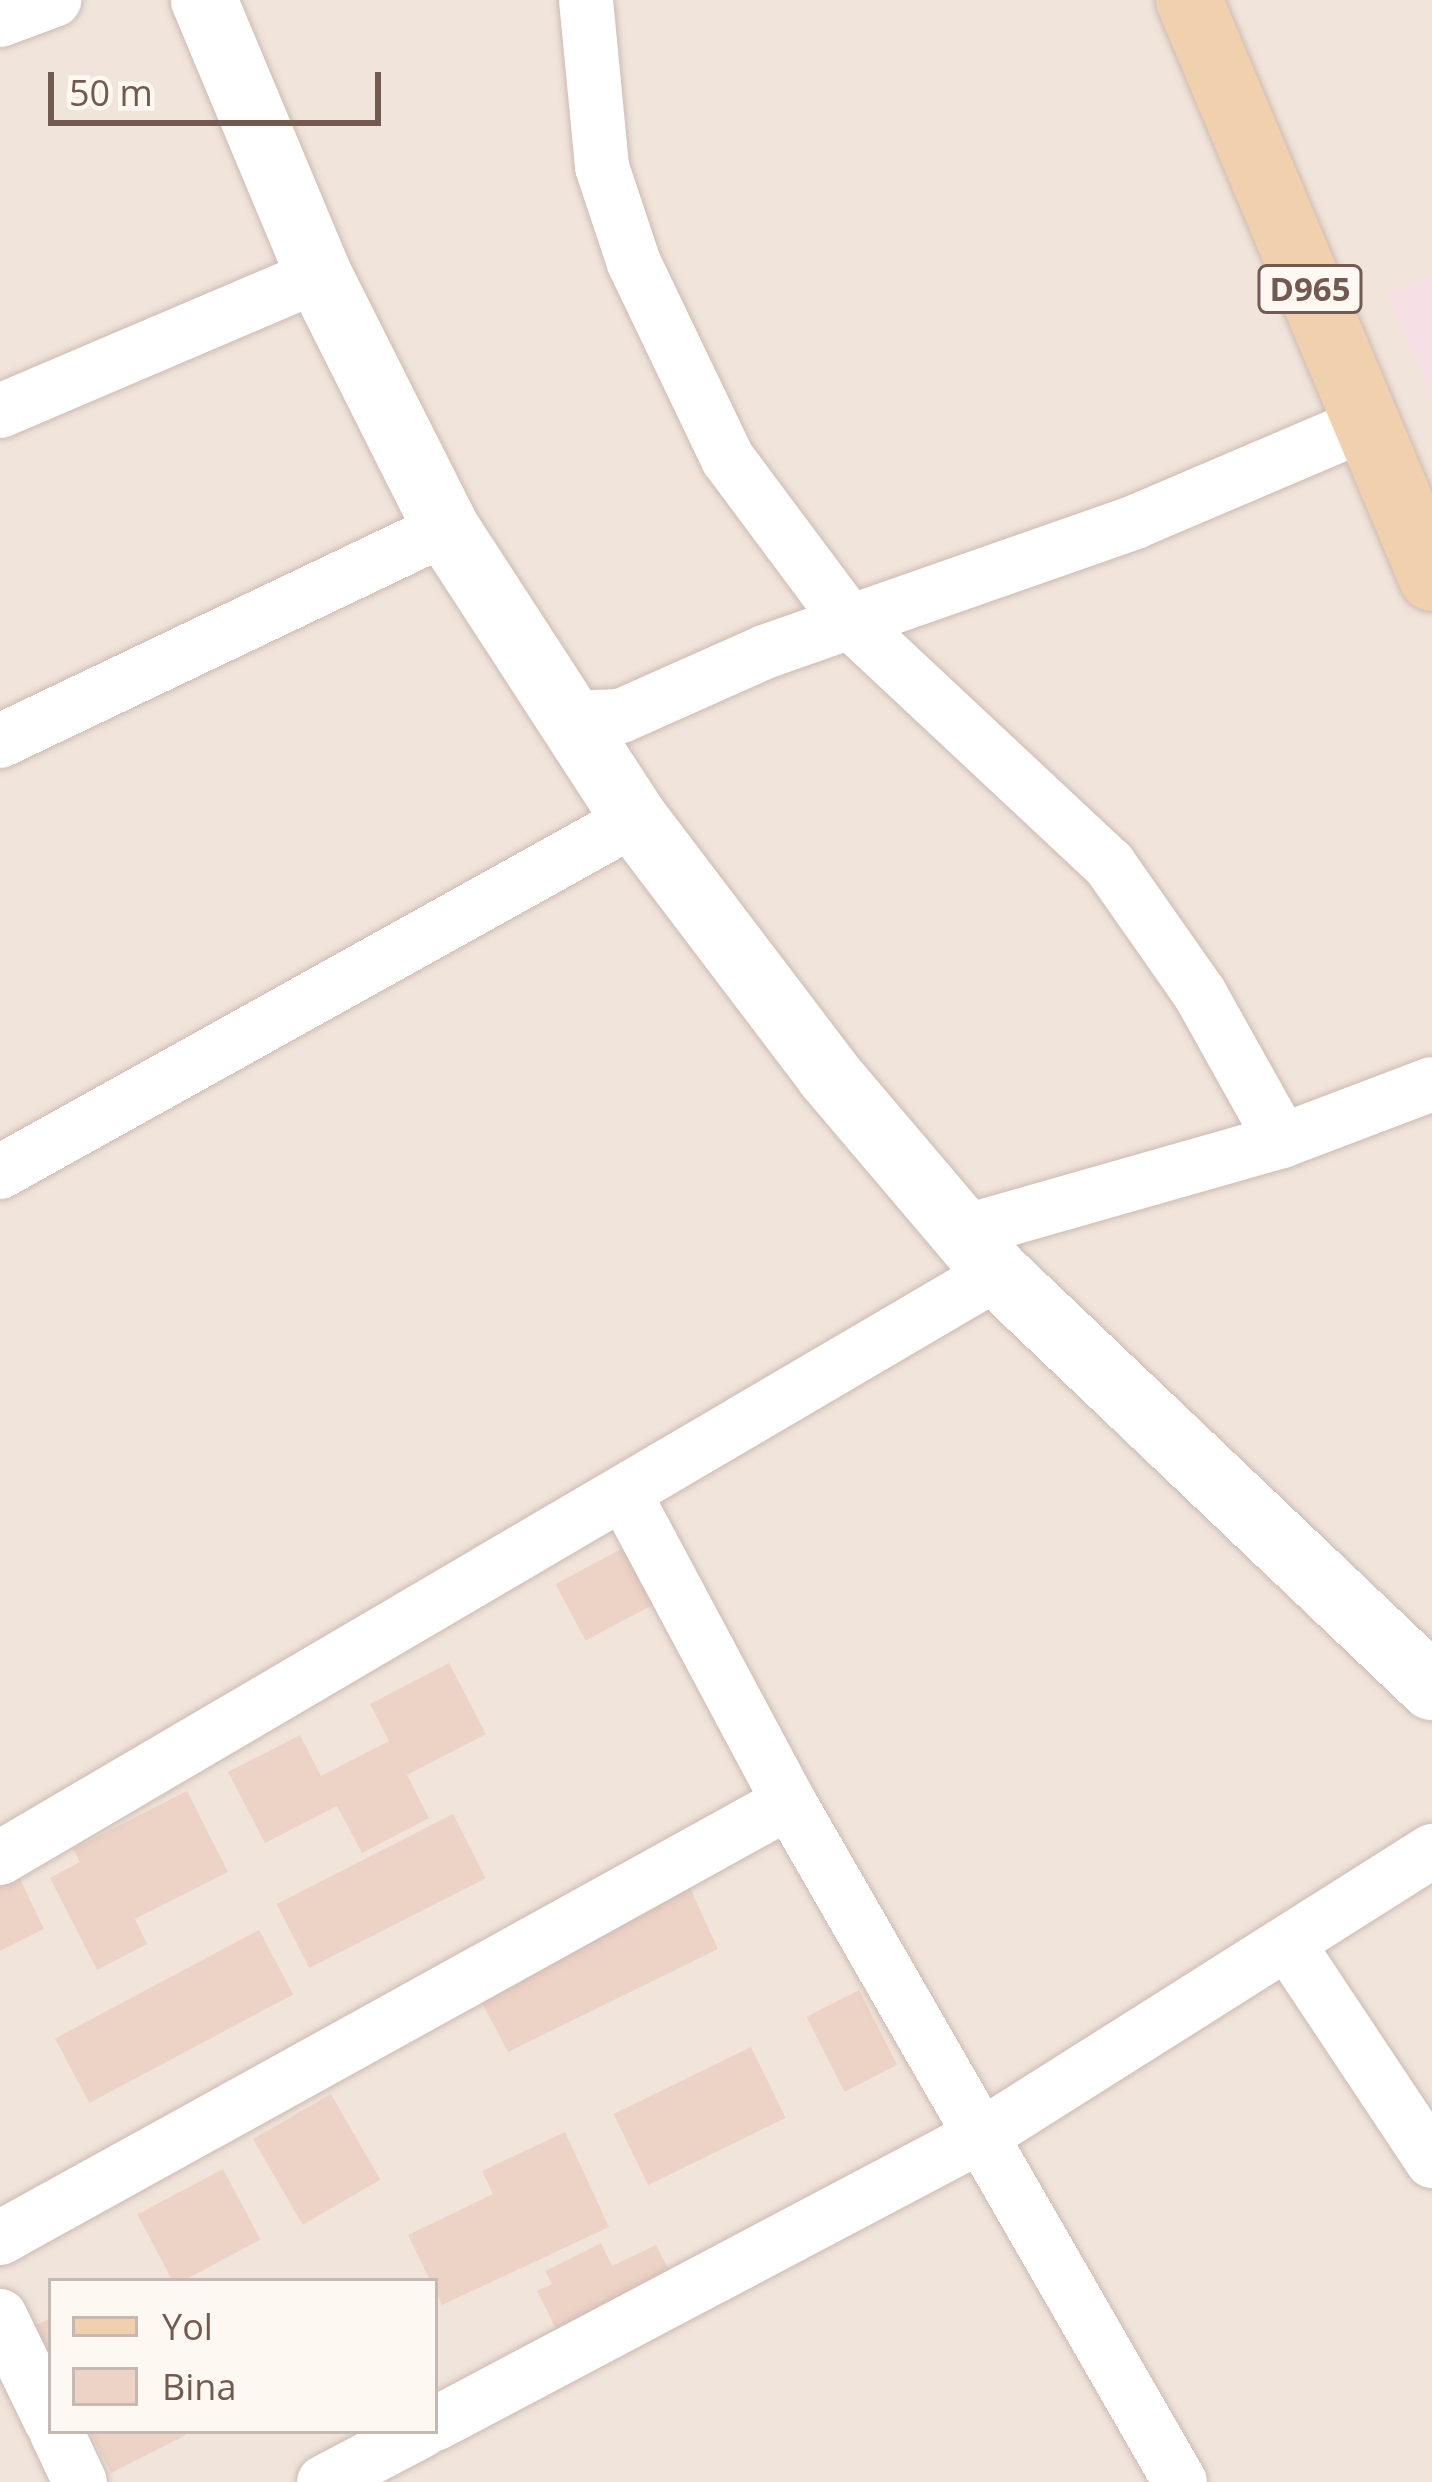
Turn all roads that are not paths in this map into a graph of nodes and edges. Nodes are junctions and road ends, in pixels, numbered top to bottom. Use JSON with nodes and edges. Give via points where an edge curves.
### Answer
{"nodes":[{"id":1,"x":54,"y":0,"type":"edge"},
{"id":2,"x":205,"y":0,"type":"edge"},
{"id":3,"x":586,"y":0,"type":"edge"},
{"id":4,"x":1189,"y":0,"type":"edge"},
{"id":5,"x":0,"y":20,"type":"edge"},
{"id":6,"x":319,"y":275,"type":"junction"},
{"id":7,"x":0,"y":411,"type":"edge"},
{"id":8,"x":1367,"y":423,"type":"junction"},
{"id":9,"x":446,"y":528,"type":"junction"},
{"id":10,"x":1432,"y":578,"type":"edge"},
{"id":11,"x":848,"y":620,"type":"junction"},
{"id":12,"x":569,"y":718,"type":"junction"},
{"id":13,"x":0,"y":741,"type":"edge"},
{"id":14,"x":635,"y":819,"type":"junction"},
{"id":15,"x":1432,"y":1084,"type":"edge"},
{"id":16,"x":1282,"y":1142,"type":"junction"},
{"id":17,"x":0,"y":1172,"type":"edge"},
{"id":18,"x":980,"y":1253,"type":"junction"},
{"id":19,"x":626,"y":1495,"type":"junction"},
{"id":20,"x":1432,"y":1687,"type":"edge"},
{"id":21,"x":789,"y":1802,"type":"junction"},
{"id":22,"x":1432,"y":1851,"type":"edge"},
{"id":23,"x":0,"y":1858,"type":"edge"},
{"id":24,"x":1290,"y":1947,"type":"junction"},
{"id":25,"x":986,"y":2133,"type":"junction"},
{"id":26,"x":1432,"y":2161,"type":"edge"},
{"id":27,"x":0,"y":2238,"type":"edge"},
{"id":28,"x":0,"y":2316,"type":"edge"},
{"id":29,"x":48,"y":2415,"type":"edge"},
{"id":30,"x":438,"y":2422,"type":"edge"},
{"id":31,"x":57,"y":2434,"type":"edge"},
{"id":32,"x":415,"y":2434,"type":"edge"},
{"id":33,"x":1166,"y":2477,"type":"edge"},
{"id":34,"x":80,"y":2482,"type":"edge"},
{"id":35,"x":325,"y":2482,"type":"edge"}],
"edges":[{"from":1,"to":5,"type":"street"},
{"from":2,"to":6,"type":"street"},
{"from":3,"to":11,"type":"street","via":[[602,166],[634,262],[728,458]]},
{"from":4,"to":8,"type":"main road","number":"D965"},
{"from":6,"to":7,"type":"street"},
{"from":6,"to":9,"type":"street"},
{"from":8,"to":10,"type":"main road","number":"D965"},
{"from":8,"to":11,"type":"street","via":[[1135,521]]},
{"from":9,"to":12,"type":"street"},
{"from":9,"to":13,"type":"street"},
{"from":11,"to":12,"type":"street","via":[[621,716]]},
{"from":11,"to":16,"type":"street","via":[[1109,864],[1200,994]]},
{"from":12,"to":14,"type":"street"},
{"from":14,"to":17,"type":"street"},
{"from":14,"to":18,"type":"street","via":[[830,1075]]},
{"from":15,"to":16,"type":"street"},
{"from":16,"to":18,"type":"street"},
{"from":18,"to":19,"type":"street"},
{"from":18,"to":20,"type":"street"},
{"from":19,"to":21,"type":"street"},
{"from":19,"to":23,"type":"street"},
{"from":21,"to":25,"type":"street"},
{"from":21,"to":27,"type":"street"},
{"from":22,"to":24,"type":"street"},
{"from":24,"to":25,"type":"street"},
{"from":24,"to":26,"type":"street"},
{"from":25,"to":30,"type":"street"},
{"from":25,"to":33,"type":"street"},
{"from":28,"to":29,"type":"street"},
{"from":31,"to":34,"type":"street"},
{"from":32,"to":35,"type":"street"}]}
